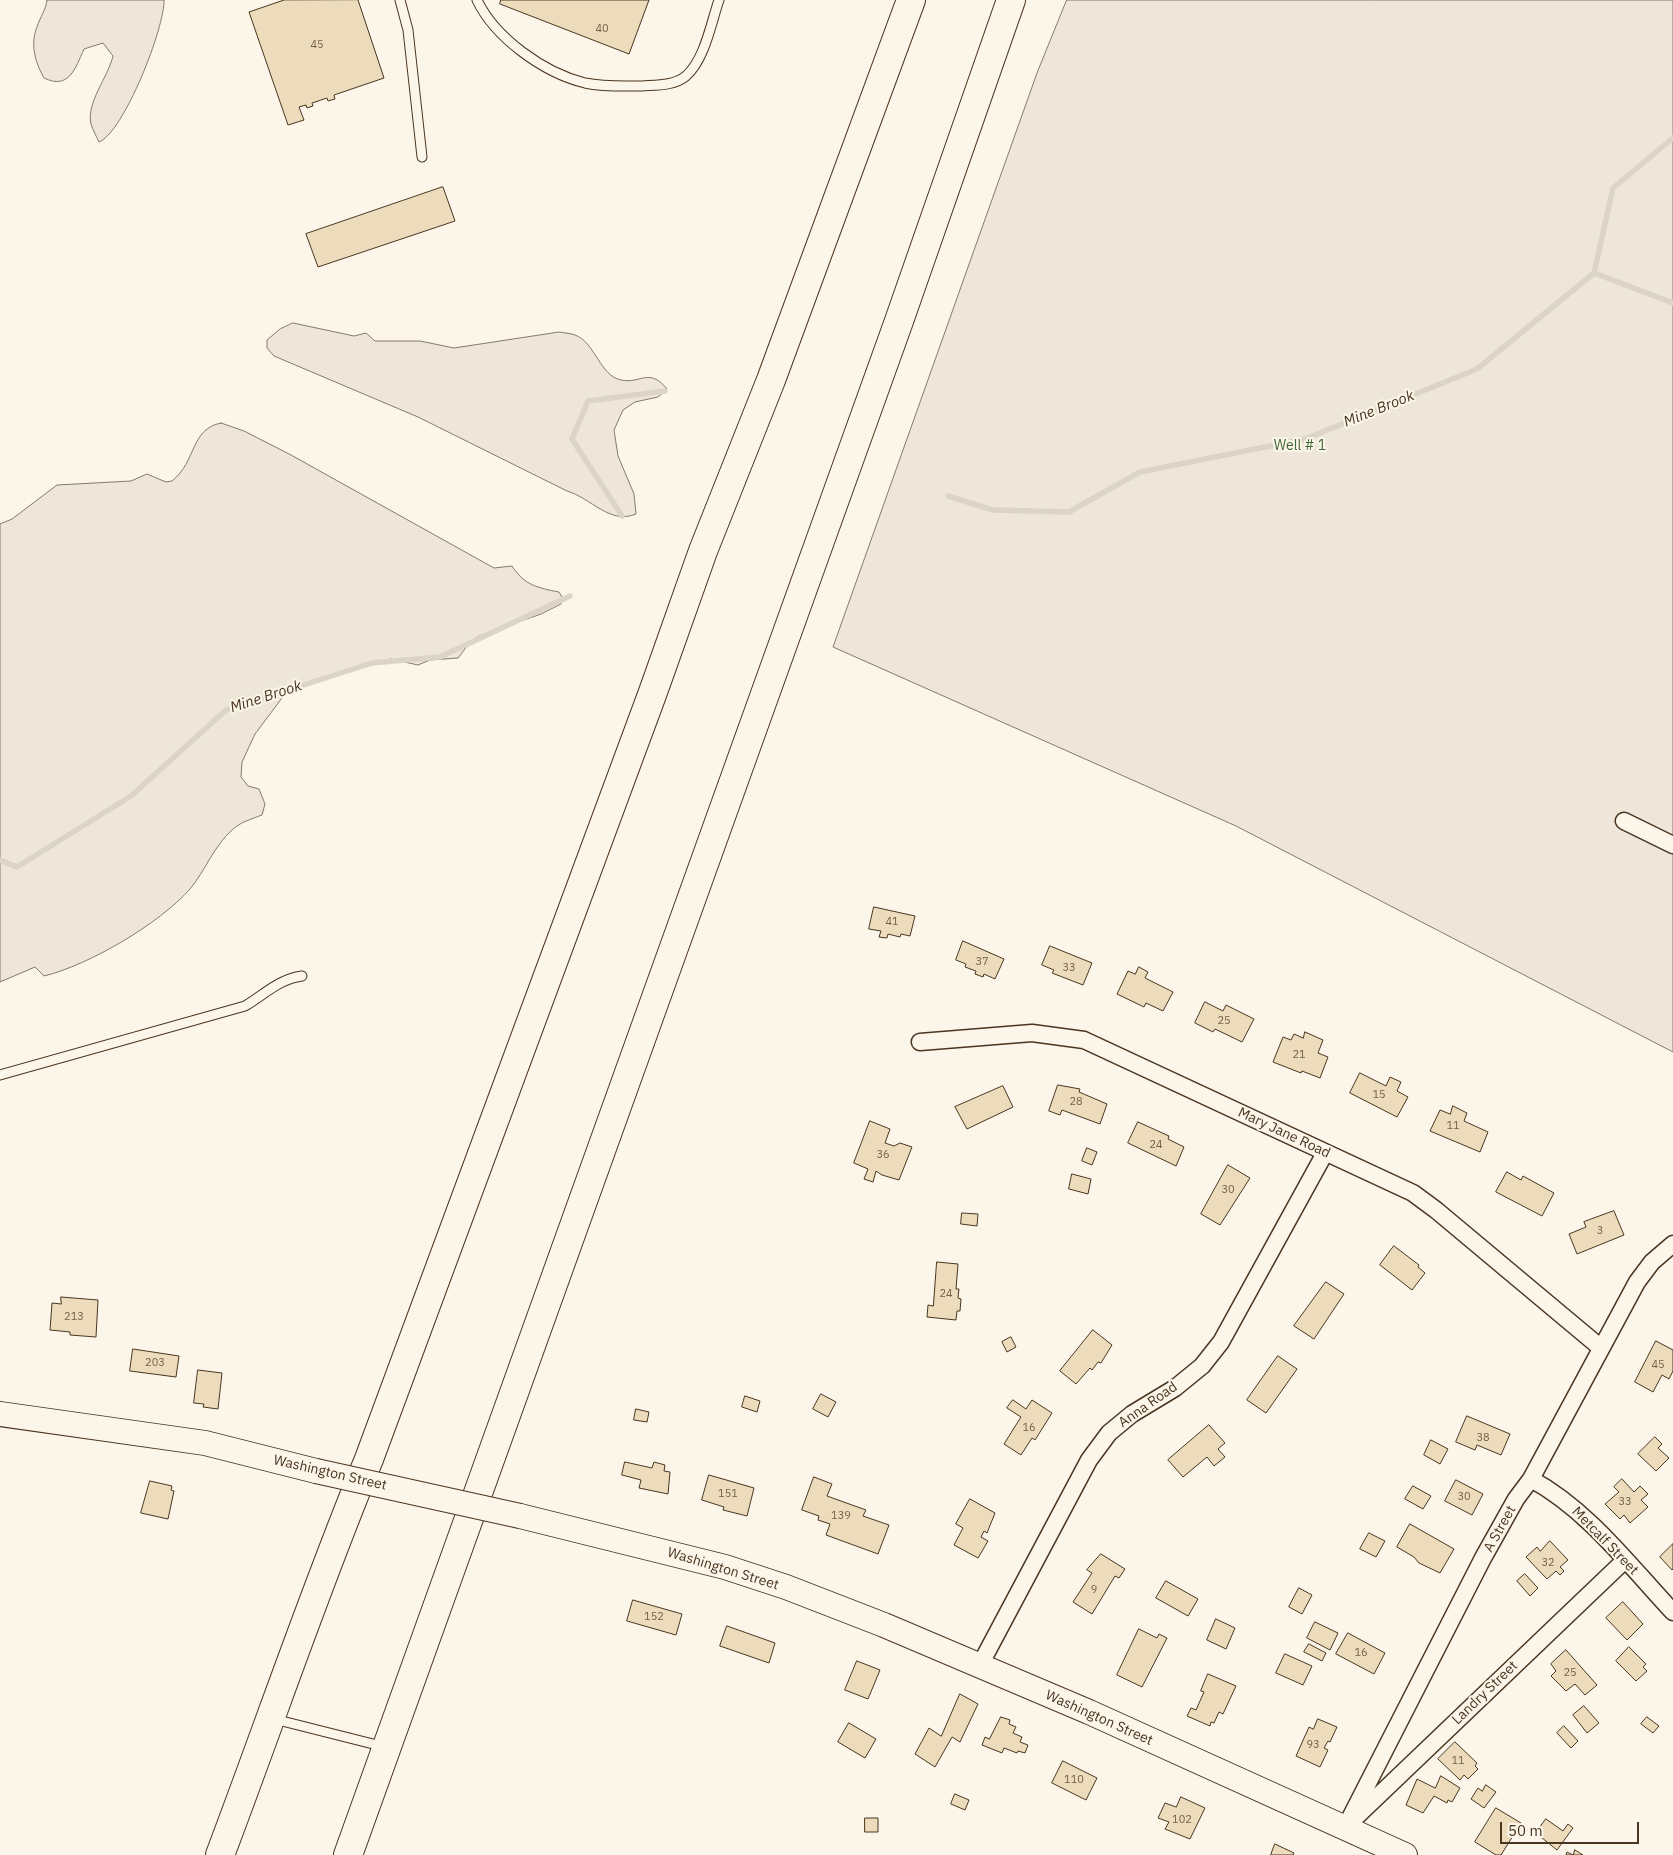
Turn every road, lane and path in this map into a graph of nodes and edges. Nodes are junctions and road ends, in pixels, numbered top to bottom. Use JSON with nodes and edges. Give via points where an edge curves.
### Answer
{"nodes":[{"id":1,"x":400,"y":0,"type":"edge"},
{"id":2,"x":477,"y":0,"type":"edge"},
{"id":3,"x":719,"y":0,"type":"edge"},
{"id":4,"x":911,"y":0,"type":"edge"},
{"id":5,"x":1011,"y":0,"type":"edge"},
{"id":6,"x":422,"y":157,"type":"dead end"},
{"id":7,"x":1624,"y":821,"type":"dead end"},
{"id":8,"x":1673,"y":845,"type":"edge"},
{"id":9,"x":302,"y":976,"type":"dead end"},
{"id":10,"x":920,"y":1042,"type":"dead end"},
{"id":11,"x":0,"y":1075,"type":"edge"},
{"id":12,"x":1325,"y":1153,"type":"junction"},
{"id":13,"x":1673,"y":1244,"type":"edge"},
{"id":14,"x":1601,"y":1348,"type":"junction"},
{"id":15,"x":0,"y":1414,"type":"edge"},
{"id":16,"x":1531,"y":1479,"type":"junction"},
{"id":17,"x":1624,"y":1560,"type":"junction"},
{"id":18,"x":1673,"y":1612,"type":"edge"},
{"id":19,"x":980,"y":1665,"type":"junction"},
{"id":20,"x":271,"y":1718,"type":"junction"},
{"id":21,"x":387,"y":1747,"type":"junction"},
{"id":22,"x":1346,"y":1826,"type":"junction"},
{"id":23,"x":220,"y":1855,"type":"edge"},
{"id":24,"x":348,"y":1855,"type":"edge"},
{"id":25,"x":1406,"y":1855,"type":"edge"}],
"edges":[{"from":1,"to":6,"type":"lane","via":[[408,30]]},
{"from":2,"to":3,"type":"lane","via":[[494,28],[528,55],[578,81],[614,86],[661,84],[684,77],[700,56]]},
{"from":4,"to":20,"type":"highway","via":[[771,380],[703,550]]},
{"from":5,"to":21,"type":"highway"},
{"from":7,"to":8,"type":"street"},
{"from":9,"to":11,"type":"lane","via":[[276,983],[245,1006]]},
{"from":10,"to":12,"type":"street","name":"Mary Jane Road","via":[[1032,1033],[1084,1040]]},
{"from":12,"to":14,"type":"street","name":"Mary Jane Road","via":[[1412,1193]]},
{"from":12,"to":19,"type":"street","name":"Anna Road","via":[[1220,1342],[1202,1366],[1109,1433],[1089,1460]]},
{"from":13,"to":14,"type":"street","name":"A Street","via":[[1652,1262],[1637,1282]]},
{"from":14,"to":16,"type":"street","name":"A Street"},
{"from":15,"to":19,"type":"main road","name":"Washington Street","bridge":true,"via":[[205,1443],[725,1567],[786,1587]]},
{"from":16,"to":17,"type":"street","name":"Metcalf Street","via":[[1557,1493],[1579,1512]]},
{"from":16,"to":22,"type":"street","name":"A Street","via":[[1483,1558]]},
{"from":17,"to":18,"type":"street","name":"Metcalf Street"},
{"from":17,"to":22,"type":"street","name":"Landry Street"},
{"from":19,"to":22,"type":"main road","name":"Washington Street"},
{"from":20,"to":21,"type":"lane"},
{"from":20,"to":23,"type":"highway"},
{"from":21,"to":24,"type":"highway"},
{"from":22,"to":25,"type":"main road","name":"Washington Street"}]}
